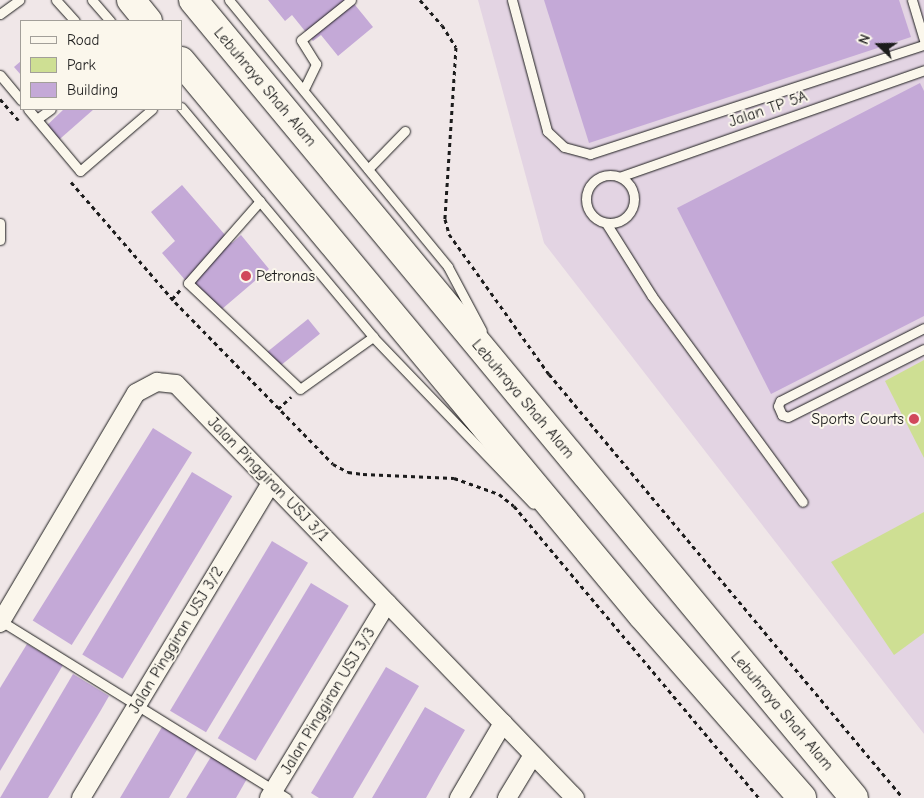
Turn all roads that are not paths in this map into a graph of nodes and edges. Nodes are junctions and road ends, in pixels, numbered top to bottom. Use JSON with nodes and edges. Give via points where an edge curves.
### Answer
{"nodes":[{"id":1,"x":19,"y":0,"type":"edge"},
{"id":2,"x":56,"y":0,"type":"edge"},
{"id":3,"x":92,"y":0,"type":"edge"},
{"id":4,"x":130,"y":0,"type":"edge"},
{"id":5,"x":193,"y":0,"type":"edge"},
{"id":6,"x":229,"y":0,"type":"edge"},
{"id":7,"x":351,"y":0,"type":"edge"},
{"id":8,"x":512,"y":0,"type":"edge"},
{"id":9,"x":912,"y":0,"type":"edge"},
{"id":10,"x":0,"y":14,"type":"edge"},
{"id":11,"x":74,"y":20,"type":"edge"},
{"id":12,"x":109,"y":20,"type":"edge"},
{"id":13,"x":147,"y":20,"type":"edge"},
{"id":14,"x":924,"y":40,"type":"edge"},
{"id":15,"x":924,"y":45,"type":"edge"},
{"id":16,"x":182,"y":62,"type":"edge"},
{"id":17,"x":924,"y":70,"type":"edge"},
{"id":18,"x":0,"y":75,"type":"edge"},
{"id":19,"x":304,"y":89,"type":"junction"},
{"id":20,"x":20,"y":99,"type":"edge"},
{"id":21,"x":182,"y":107,"type":"edge"},
{"id":22,"x":29,"y":110,"type":"edge"},
{"id":23,"x":50,"y":110,"type":"edge"},
{"id":24,"x":151,"y":110,"type":"edge"},
{"id":25,"x":37,"y":119,"type":"junction"},
{"id":26,"x":405,"y":131,"type":"dead end"},
{"id":27,"x":368,"y":169,"type":"junction"},
{"id":28,"x":622,"y":176,"type":"junction"},
{"id":29,"x":260,"y":201,"type":"junction"},
{"id":30,"x":0,"y":224,"type":"edge"},
{"id":31,"x":606,"y":224,"type":"junction"},
{"id":32,"x":0,"y":240,"type":"edge"},
{"id":33,"x":924,"y":328,"type":"edge"},
{"id":34,"x":373,"y":337,"type":"junction"},
{"id":35,"x":924,"y":349,"type":"edge"},
{"id":36,"x":852,"y":365,"type":"junction"},
{"id":37,"x":860,"y":381,"type":"junction"},
{"id":38,"x":510,"y":384,"type":"junction"},
{"id":39,"x":271,"y":483,"type":"junction"},
{"id":40,"x":803,"y":502,"type":"dead end"},
{"id":41,"x":540,"y":512,"type":"dead end"},
{"id":42,"x":554,"y":526,"type":"dead end"},
{"id":43,"x":387,"y":603,"type":"junction"},
{"id":44,"x":642,"y":615,"type":"junction"},
{"id":45,"x":0,"y":622,"type":"edge"},
{"id":46,"x":138,"y":705,"type":"junction"},
{"id":47,"x":503,"y":723,"type":"junction"},
{"id":48,"x":796,"y":729,"type":"junction"},
{"id":49,"x":533,"y":755,"type":"junction"},
{"id":50,"x":276,"y":795,"type":"edge"},
{"id":51,"x":81,"y":798,"type":"edge"},
{"id":52,"x":459,"y":798,"type":"edge"},
{"id":53,"x":508,"y":798,"type":"edge"},
{"id":54,"x":575,"y":798,"type":"edge"},
{"id":55,"x":802,"y":798,"type":"edge"},
{"id":56,"x":854,"y":798,"type":"edge"},
{"id":57,"x":866,"y":798,"type":"edge"}],
"edges":[{"from":1,"to":10,"type":"lane"},
{"from":2,"to":11,"type":"lane"},
{"from":3,"to":12,"type":"lane"},
{"from":4,"to":13,"type":"highway"},
{"from":5,"to":38,"type":"highway","name":"Lebuhraya Shah Alam"},
{"from":6,"to":19,"type":"lane"},
{"from":7,"to":19,"type":"lane","via":[[301,40],[316,64]]},
{"from":8,"to":15,"type":"lane","via":[[547,131],[564,147],[590,154]]},
{"from":9,"to":14,"type":"lane"},
{"from":16,"to":44,"type":"highway"},
{"from":17,"to":28,"type":"lane","name":"Jalan TP 5A"},
{"from":18,"to":20,"type":"lane"},
{"from":19,"to":27,"type":"lane"},
{"from":21,"to":29,"type":"lane"},
{"from":22,"to":25,"type":"lane"},
{"from":23,"to":25,"type":"lane"},
{"from":24,"to":25,"type":"lane","via":[[80,171]]},
{"from":26,"to":27,"type":"lane"},
{"from":27,"to":38,"type":"lane","via":[[448,267]]},
{"from":28,"to":31,"type":"lane","via":[[633,190],[634,206],[623,220]]},
{"from":28,"to":31,"type":"lane","via":[[605,174],[590,183],[585,199],[591,215]]},
{"from":29,"to":34,"type":"lane"},
{"from":29,"to":34,"type":"lane","via":[[188,283],[300,389]]},
{"from":30,"to":32,"type":"lane"},
{"from":31,"to":40,"type":"lane","via":[[652,296]]},
{"from":33,"to":36,"type":"lane"},
{"from":34,"to":41,"type":"lane"},
{"from":35,"to":37,"type":"lane"},
{"from":36,"to":37,"type":"lane"},
{"from":36,"to":37,"type":"lane","via":[[780,401],[778,406],[782,415],[788,417]]},
{"from":38,"to":48,"type":"highway","name":"Lebuhraya Shah Alam"},
{"from":39,"to":43,"type":"street","name":"Jalan Pinggiran USJ 3/1"},
{"from":39,"to":45,"type":"street","name":"Jalan Pinggiran USJ 3/1","via":[[176,384],[157,382],[145,386],[136,393]]},
{"from":39,"to":46,"type":"street","name":"Jalan Pinggiran USJ 3/2"},
{"from":42,"to":44,"type":"lane"},
{"from":43,"to":47,"type":"street","name":"Jalan Pinggiran USJ 3/1"},
{"from":43,"to":50,"type":"street","name":"Jalan Pinggiran USJ 3/3"},
{"from":44,"to":55,"type":"highway"},
{"from":45,"to":46,"type":"lane"},
{"from":46,"to":50,"type":"lane"},
{"from":46,"to":51,"type":"street","name":"Jalan Pinggiran USJ 3/2"},
{"from":47,"to":49,"type":"street","name":"Jalan Pinggiran USJ 3/1"},
{"from":47,"to":52,"type":"street"},
{"from":48,"to":56,"type":"highway","name":"Lebuhraya Shah Alam"},
{"from":48,"to":57,"type":"highway"},
{"from":49,"to":53,"type":"street"},
{"from":49,"to":54,"type":"street","name":"Jalan Pinggiran USJ 3/1"}]}
